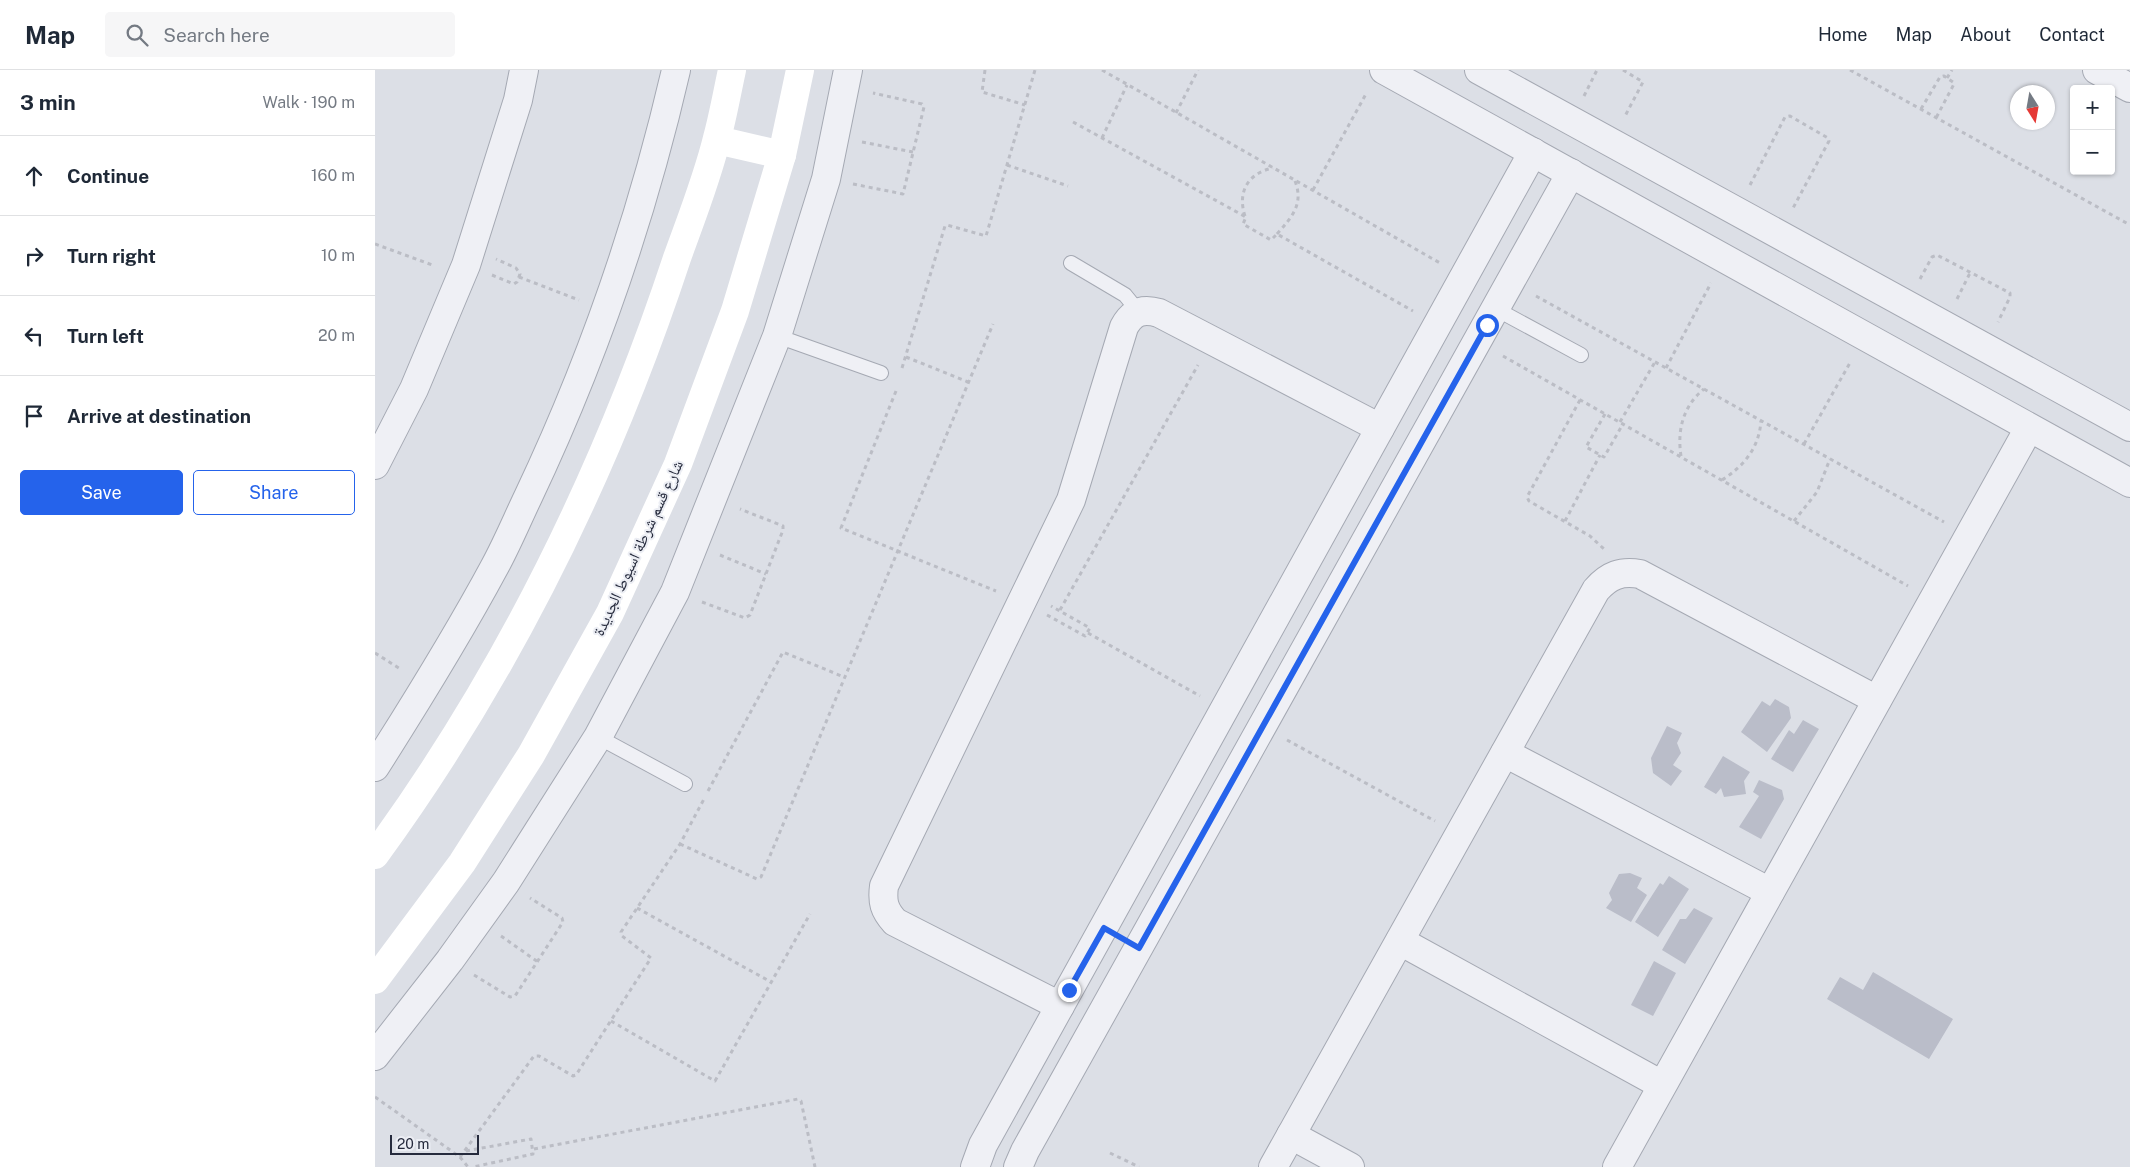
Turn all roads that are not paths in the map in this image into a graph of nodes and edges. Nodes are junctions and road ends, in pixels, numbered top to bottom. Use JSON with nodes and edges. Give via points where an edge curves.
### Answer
{"nodes":[{"id":1,"x":524,"y":70,"type":"edge"},
{"id":2,"x":676,"y":70,"type":"edge"},
{"id":3,"x":732,"y":70,"type":"edge"},
{"id":4,"x":800,"y":70,"type":"edge"},
{"id":5,"x":1479,"y":70,"type":"edge"},
{"id":6,"x":2097,"y":70,"type":"edge"},
{"id":7,"x":847,"y":78,"type":"edge"},
{"id":8,"x":1377,"y":79,"type":"edge"},
{"id":9,"x":2130,"y":88,"type":"edge"},
{"id":10,"x":717,"y":140,"type":"junction"},
{"id":11,"x":1533,"y":152,"type":"junction"},
{"id":12,"x":782,"y":155,"type":"junction"},
{"id":13,"x":1571,"y":173,"type":"junction"},
{"id":14,"x":1071,"y":262,"type":"dead end"},
{"id":15,"x":1496,"y":309,"type":"junction"},
{"id":16,"x":1138,"y":311,"type":"junction"},
{"id":17,"x":777,"y":336,"type":"junction"},
{"id":18,"x":1581,"y":356,"type":"dead end"},
{"id":19,"x":881,"y":373,"type":"dead end"},
{"id":20,"x":2130,"y":427,"type":"edge"},
{"id":21,"x":1380,"y":428,"type":"junction"},
{"id":22,"x":2029,"y":428,"type":"junction"},
{"id":23,"x":375,"y":465,"type":"edge"},
{"id":24,"x":2130,"y":483,"type":"edge"},
{"id":25,"x":1877,"y":700,"type":"junction"},
{"id":26,"x":598,"y":737,"type":"junction"},
{"id":27,"x":1505,"y":753,"type":"junction"},
{"id":28,"x":375,"y":767,"type":"edge"},
{"id":29,"x":685,"y":784,"type":"dead end"},
{"id":30,"x":375,"y":854,"type":"edge"},
{"id":31,"x":1770,"y":892,"type":"junction"},
{"id":32,"x":1104,"y":928,"type":"junction"},
{"id":33,"x":1400,"y":941,"type":"junction"},
{"id":34,"x":1139,"y":948,"type":"junction"},
{"id":35,"x":375,"y":980,"type":"edge"},
{"id":36,"x":1060,"y":1006,"type":"junction"},
{"id":37,"x":375,"y":1056,"type":"edge"},
{"id":38,"x":1662,"y":1085,"type":"junction"},
{"id":39,"x":1291,"y":1135,"type":"junction"},
{"id":40,"x":975,"y":1167,"type":"edge"},
{"id":41,"x":1018,"y":1167,"type":"edge"},
{"id":42,"x":1273,"y":1167,"type":"edge"},
{"id":43,"x":1350,"y":1167,"type":"edge"},
{"id":44,"x":1617,"y":1167,"type":"edge"}],
"edges":[{"from":1,"to":23,"type":"street","via":[[518,100],[472,249],[414,389]]},
{"from":2,"to":28,"type":"street","via":[[659,145],[607,311],[555,440],[495,565],[428,686]]},
{"from":3,"to":10,"type":"main road"},
{"from":4,"to":12,"type":"main road","name":"شارع قسم شرطة اسيوط الجديدة"},
{"from":5,"to":20,"type":"street"},
{"from":6,"to":9,"type":"street"},
{"from":7,"to":17,"type":"street","via":[[826,179]]},
{"from":8,"to":11,"type":"street"},
{"from":10,"to":12,"type":"main road"},
{"from":10,"to":30,"type":"main road","via":[[655,324],[597,467],[539,588],[468,714]]},
{"from":11,"to":13,"type":"street"},
{"from":11,"to":21,"type":"street"},
{"from":12,"to":35,"type":"main road","name":"شارع قسم شرطة اسيوط الجديدة","via":[[735,311],[678,464],[610,612],[531,756],[462,863]]},
{"from":13,"to":15,"type":"street"},
{"from":13,"to":22,"type":"street"},
{"from":14,"to":16,"type":"lane","via":[[1125,296]]},
{"from":15,"to":18,"type":"lane"},
{"from":15,"to":34,"type":"street"},
{"from":16,"to":21,"type":"street","via":[[1159,313]]},
{"from":16,"to":36,"type":"street","via":[[1124,327],[1071,500],[884,886],[886,912],[895,922]]},
{"from":17,"to":19,"type":"lane"},
{"from":17,"to":26,"type":"street","via":[[675,592]]},
{"from":21,"to":32,"type":"street"},
{"from":22,"to":24,"type":"street"},
{"from":22,"to":25,"type":"street"},
{"from":25,"to":27,"type":"street","via":[[1640,574],[1627,572],[1604,580],[1597,590]]},
{"from":25,"to":31,"type":"street"},
{"from":26,"to":29,"type":"lane"},
{"from":26,"to":37,"type":"street","via":[[506,882],[451,960]]},
{"from":27,"to":31,"type":"street"},
{"from":27,"to":33,"type":"street"},
{"from":31,"to":38,"type":"street"},
{"from":32,"to":34,"type":"street"},
{"from":32,"to":36,"type":"street"},
{"from":33,"to":38,"type":"street"},
{"from":33,"to":39,"type":"street"},
{"from":34,"to":41,"type":"street"},
{"from":36,"to":40,"type":"street","via":[[983,1145]]},
{"from":38,"to":44,"type":"street"},
{"from":39,"to":42,"type":"street"},
{"from":39,"to":43,"type":"street"}]}
